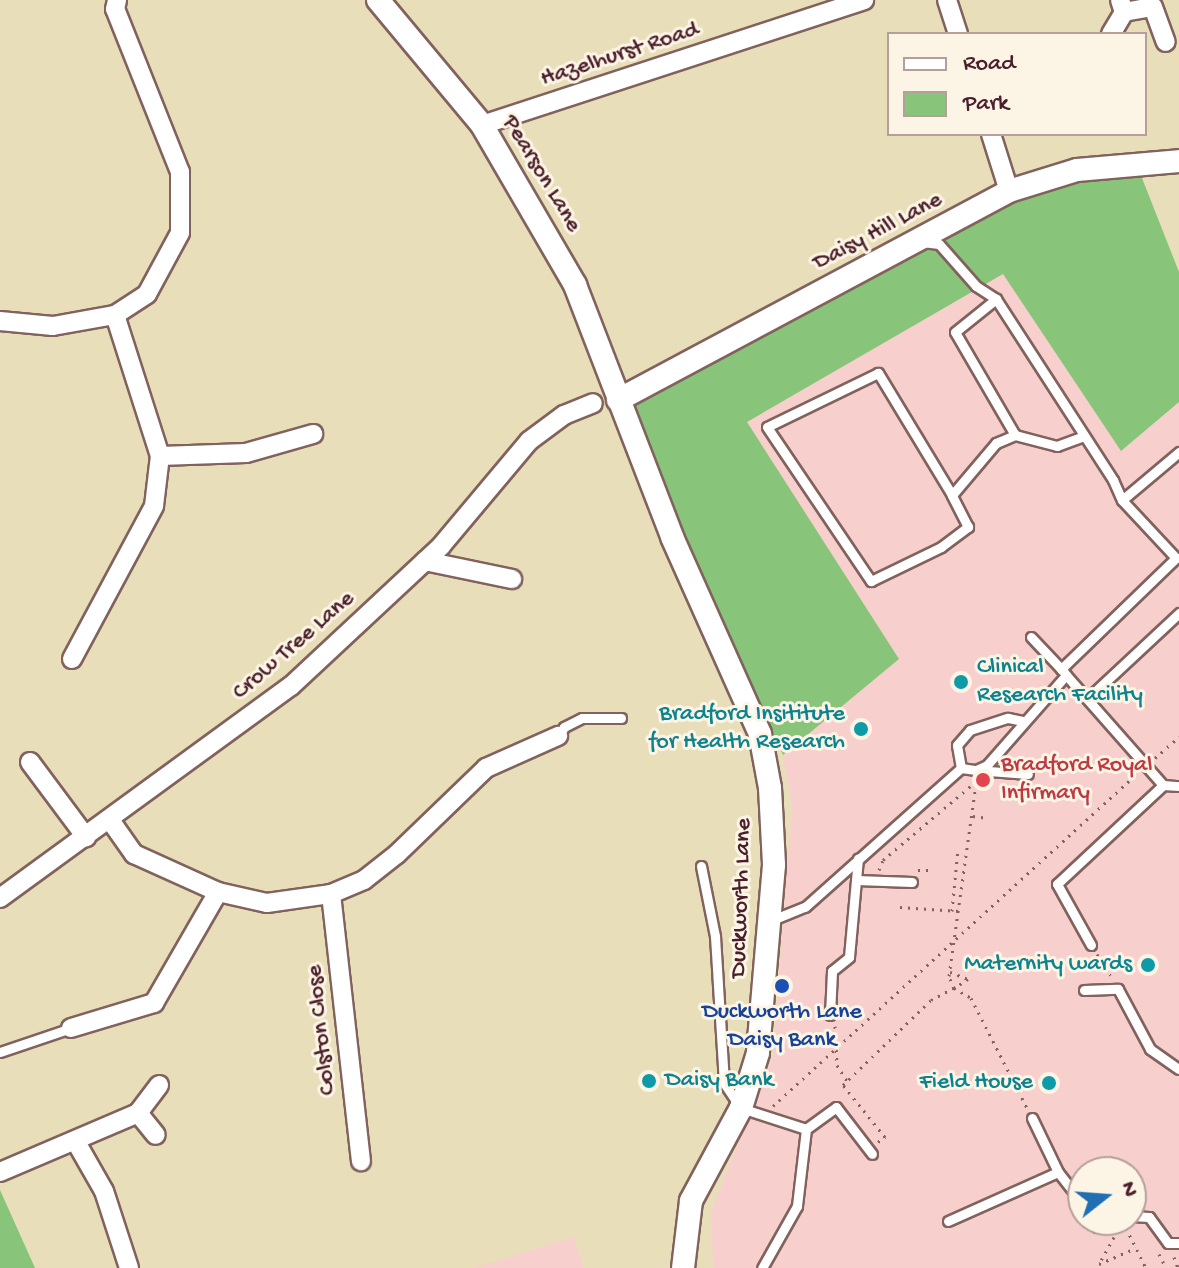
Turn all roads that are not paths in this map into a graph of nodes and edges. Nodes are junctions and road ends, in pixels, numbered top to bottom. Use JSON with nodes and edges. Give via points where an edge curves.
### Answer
{"nodes":[{"id":1,"x":117,"y":0,"type":"edge"},
{"id":2,"x":378,"y":0,"type":"edge"},
{"id":3,"x":864,"y":0,"type":"edge"},
{"id":4,"x":947,"y":0,"type":"edge"},
{"id":5,"x":1122,"y":6,"type":"edge"},
{"id":6,"x":957,"y":32,"type":"edge"},
{"id":7,"x":1112,"y":32,"type":"edge"},
{"id":8,"x":1166,"y":42,"type":"dead end"},
{"id":9,"x":482,"y":125,"type":"junction"},
{"id":10,"x":992,"y":136,"type":"edge"},
{"id":11,"x":1179,"y":161,"type":"edge"},
{"id":12,"x":1009,"y":191,"type":"junction"},
{"id":13,"x":914,"y":242,"type":"junction"},
{"id":14,"x":996,"y":299,"type":"junction"},
{"id":15,"x":115,"y":315,"type":"junction"},
{"id":16,"x":0,"y":321,"type":"edge"},
{"id":17,"x":618,"y":400,"type":"junction"},
{"id":18,"x":593,"y":403,"type":"dead end"},
{"id":19,"x":313,"y":434,"type":"dead end"},
{"id":20,"x":1015,"y":435,"type":"junction"},
{"id":21,"x":1084,"y":436,"type":"junction"},
{"id":22,"x":1179,"y":452,"type":"edge"},
{"id":23,"x":160,"y":456,"type":"junction"},
{"id":24,"x":952,"y":495,"type":"junction"},
{"id":25,"x":1122,"y":500,"type":"junction"},
{"id":26,"x":425,"y":561,"type":"junction"},
{"id":27,"x":512,"y":579,"type":"dead end"},
{"id":28,"x":1179,"y":613,"type":"edge"},
{"id":29,"x":1031,"y":637,"type":"dead end"},
{"id":30,"x":72,"y":659,"type":"dead end"},
{"id":31,"x":1063,"y":672,"type":"junction"},
{"id":32,"x":1088,"y":698,"type":"junction"},
{"id":33,"x":621,"y":718,"type":"dead end"},
{"id":34,"x":1024,"y":721,"type":"junction"},
{"id":35,"x":558,"y":736,"type":"joint"},
{"id":36,"x":30,"y":762,"type":"dead end"},
{"id":37,"x":961,"y":768,"type":"junction"},
{"id":38,"x":1028,"y":774,"type":"dead end"},
{"id":39,"x":976,"y":776,"type":"junction"},
{"id":40,"x":1163,"y":785,"type":"junction"},
{"id":41,"x":1179,"y":786,"type":"edge"},
{"id":42,"x":110,"y":820,"type":"junction"},
{"id":43,"x":86,"y":837,"type":"junction"},
{"id":44,"x":858,"y":858,"type":"junction"},
{"id":45,"x":701,"y":866,"type":"dead end"},
{"id":46,"x":856,"y":880,"type":"junction"},
{"id":47,"x":912,"y":882,"type":"dead end"},
{"id":48,"x":218,"y":892,"type":"junction"},
{"id":49,"x":331,"y":894,"type":"junction"},
{"id":50,"x":0,"y":898,"type":"edge"},
{"id":51,"x":771,"y":920,"type":"junction"},
{"id":52,"x":1091,"y":945,"type":"road end"},
{"id":53,"x":1084,"y":990,"type":"dead end"},
{"id":54,"x":830,"y":1015,"type":"road end"},
{"id":55,"x":71,"y":1028,"type":"joint"},
{"id":56,"x":0,"y":1052,"type":"edge"},
{"id":57,"x":1179,"y":1069,"type":"edge"},
{"id":58,"x":159,"y":1085,"type":"dead end"},
{"id":59,"x":741,"y":1108,"type":"junction"},
{"id":60,"x":138,"y":1113,"type":"junction"},
{"id":61,"x":1032,"y":1118,"type":"dead end"},
{"id":62,"x":806,"y":1129,"type":"junction"},
{"id":63,"x":156,"y":1135,"type":"dead end"},
{"id":64,"x":76,"y":1142,"type":"junction"},
{"id":65,"x":870,"y":1151,"type":"road end"},
{"id":66,"x":361,"y":1161,"type":"dead end"},
{"id":67,"x":0,"y":1172,"type":"edge"},
{"id":68,"x":1058,"y":1172,"type":"junction"},
{"id":69,"x":1067,"y":1184,"type":"edge"},
{"id":70,"x":1147,"y":1217,"type":"edge"},
{"id":71,"x":948,"y":1221,"type":"dead end"},
{"id":72,"x":1179,"y":1243,"type":"edge"},
{"id":73,"x":129,"y":1268,"type":"edge"},
{"id":74,"x":683,"y":1268,"type":"edge"},
{"id":75,"x":762,"y":1268,"type":"edge"}],
"edges":[{"from":1,"to":15,"type":"street","via":[[115,9],[180,172],[180,233],[147,294]]},
{"from":2,"to":9,"type":"street","name":"Pearson Lane"},
{"from":3,"to":9,"type":"street","name":"Hazelhurst Road"},
{"from":4,"to":6,"type":"street"},
{"from":5,"to":7,"type":"street"},
{"from":5,"to":8,"type":"street","via":[[1153,7]]},
{"from":9,"to":17,"type":"street","name":"Pearson Lane","via":[[575,285]]},
{"from":10,"to":12,"type":"street"},
{"from":11,"to":12,"type":"street","name":"Daisy Hill Lane","via":[[1077,170]]},
{"from":12,"to":13,"type":"street","name":"Daisy Hill Lane"},
{"from":13,"to":14,"type":"lane","via":[[939,244],[976,286]]},
{"from":13,"to":17,"type":"street","name":"Daisy Hill Lane"},
{"from":14,"to":20,"type":"lane","via":[[955,332]]},
{"from":14,"to":21,"type":"lane"},
{"from":15,"to":16,"type":"street","via":[[53,326]]},
{"from":15,"to":23,"type":"street"},
{"from":17,"to":51,"type":"street","name":"Duckworth Lane","via":[[760,734],[770,788]]},
{"from":18,"to":26,"type":"street","name":"Crow Tree Lane","via":[[564,415],[529,441]]},
{"from":19,"to":23,"type":"street","via":[[246,453]]},
{"from":20,"to":21,"type":"lane","via":[[1057,446]]},
{"from":20,"to":24,"type":"lane","via":[[996,443]]},
{"from":21,"to":25,"type":"lane"},
{"from":22,"to":25,"type":"lane"},
{"from":23,"to":30,"type":"street","via":[[154,506]]},
{"from":24,"to":24,"type":"lane","via":[[968,527],[941,547],[871,581],[767,427],[878,373]]},
{"from":25,"to":31,"type":"lane","via":[[1176,558]]},
{"from":26,"to":27,"type":"street"},
{"from":26,"to":42,"type":"street","name":"Crow Tree Lane","via":[[291,686]]},
{"from":28,"to":32,"type":"lane"},
{"from":29,"to":31,"type":"lane"},
{"from":31,"to":32,"type":"lane"},
{"from":31,"to":34,"type":"lane"},
{"from":32,"to":40,"type":"lane"},
{"from":33,"to":35,"type":"lane","via":[[582,718]]},
{"from":34,"to":37,"type":"lane","via":[[1008,718],[970,730],[957,745]]},
{"from":34,"to":39,"type":"lane"},
{"from":35,"to":49,"type":"street","via":[[486,768],[397,854],[364,880]]},
{"from":36,"to":43,"type":"street"},
{"from":37,"to":39,"type":"lane"},
{"from":37,"to":44,"type":"lane"},
{"from":38,"to":39,"type":"lane"},
{"from":40,"to":41,"type":"lane"},
{"from":40,"to":52,"type":"lane","via":[[1057,884]]},
{"from":42,"to":43,"type":"street","name":"Crow Tree Lane"},
{"from":42,"to":48,"type":"street","via":[[134,854]]},
{"from":43,"to":50,"type":"street","name":"Crow Tree Lane"},
{"from":44,"to":46,"type":"lane"},
{"from":44,"to":51,"type":"lane","via":[[805,907]]},
{"from":45,"to":59,"type":"lane","via":[[715,936],[724,1083]]},
{"from":46,"to":47,"type":"lane"},
{"from":46,"to":54,"type":"lane","via":[[849,957],[832,971]]},
{"from":48,"to":49,"type":"street","via":[[267,903]]},
{"from":48,"to":55,"type":"street","via":[[154,1003]]},
{"from":49,"to":66,"type":"street","name":"Colston Close"},
{"from":51,"to":59,"type":"street","name":"Duckworth Lane","via":[[758,1053]]},
{"from":53,"to":57,"type":"lane","via":[[1118,989],[1150,1049]]},
{"from":55,"to":56,"type":"lane"},
{"from":58,"to":60,"type":"street"},
{"from":59,"to":62,"type":"lane"},
{"from":59,"to":74,"type":"street","name":"Duckworth Lane","via":[[691,1201]]},
{"from":60,"to":63,"type":"street"},
{"from":60,"to":64,"type":"street"},
{"from":61,"to":68,"type":"lane"},
{"from":62,"to":65,"type":"lane","via":[[836,1107]]},
{"from":62,"to":75,"type":"lane","via":[[797,1206]]},
{"from":64,"to":67,"type":"street"},
{"from":64,"to":73,"type":"street","via":[[104,1191]]},
{"from":68,"to":69,"type":"lane"},
{"from":68,"to":71,"type":"lane"},
{"from":70,"to":72,"type":"lane","via":[[1168,1243]]}]}
